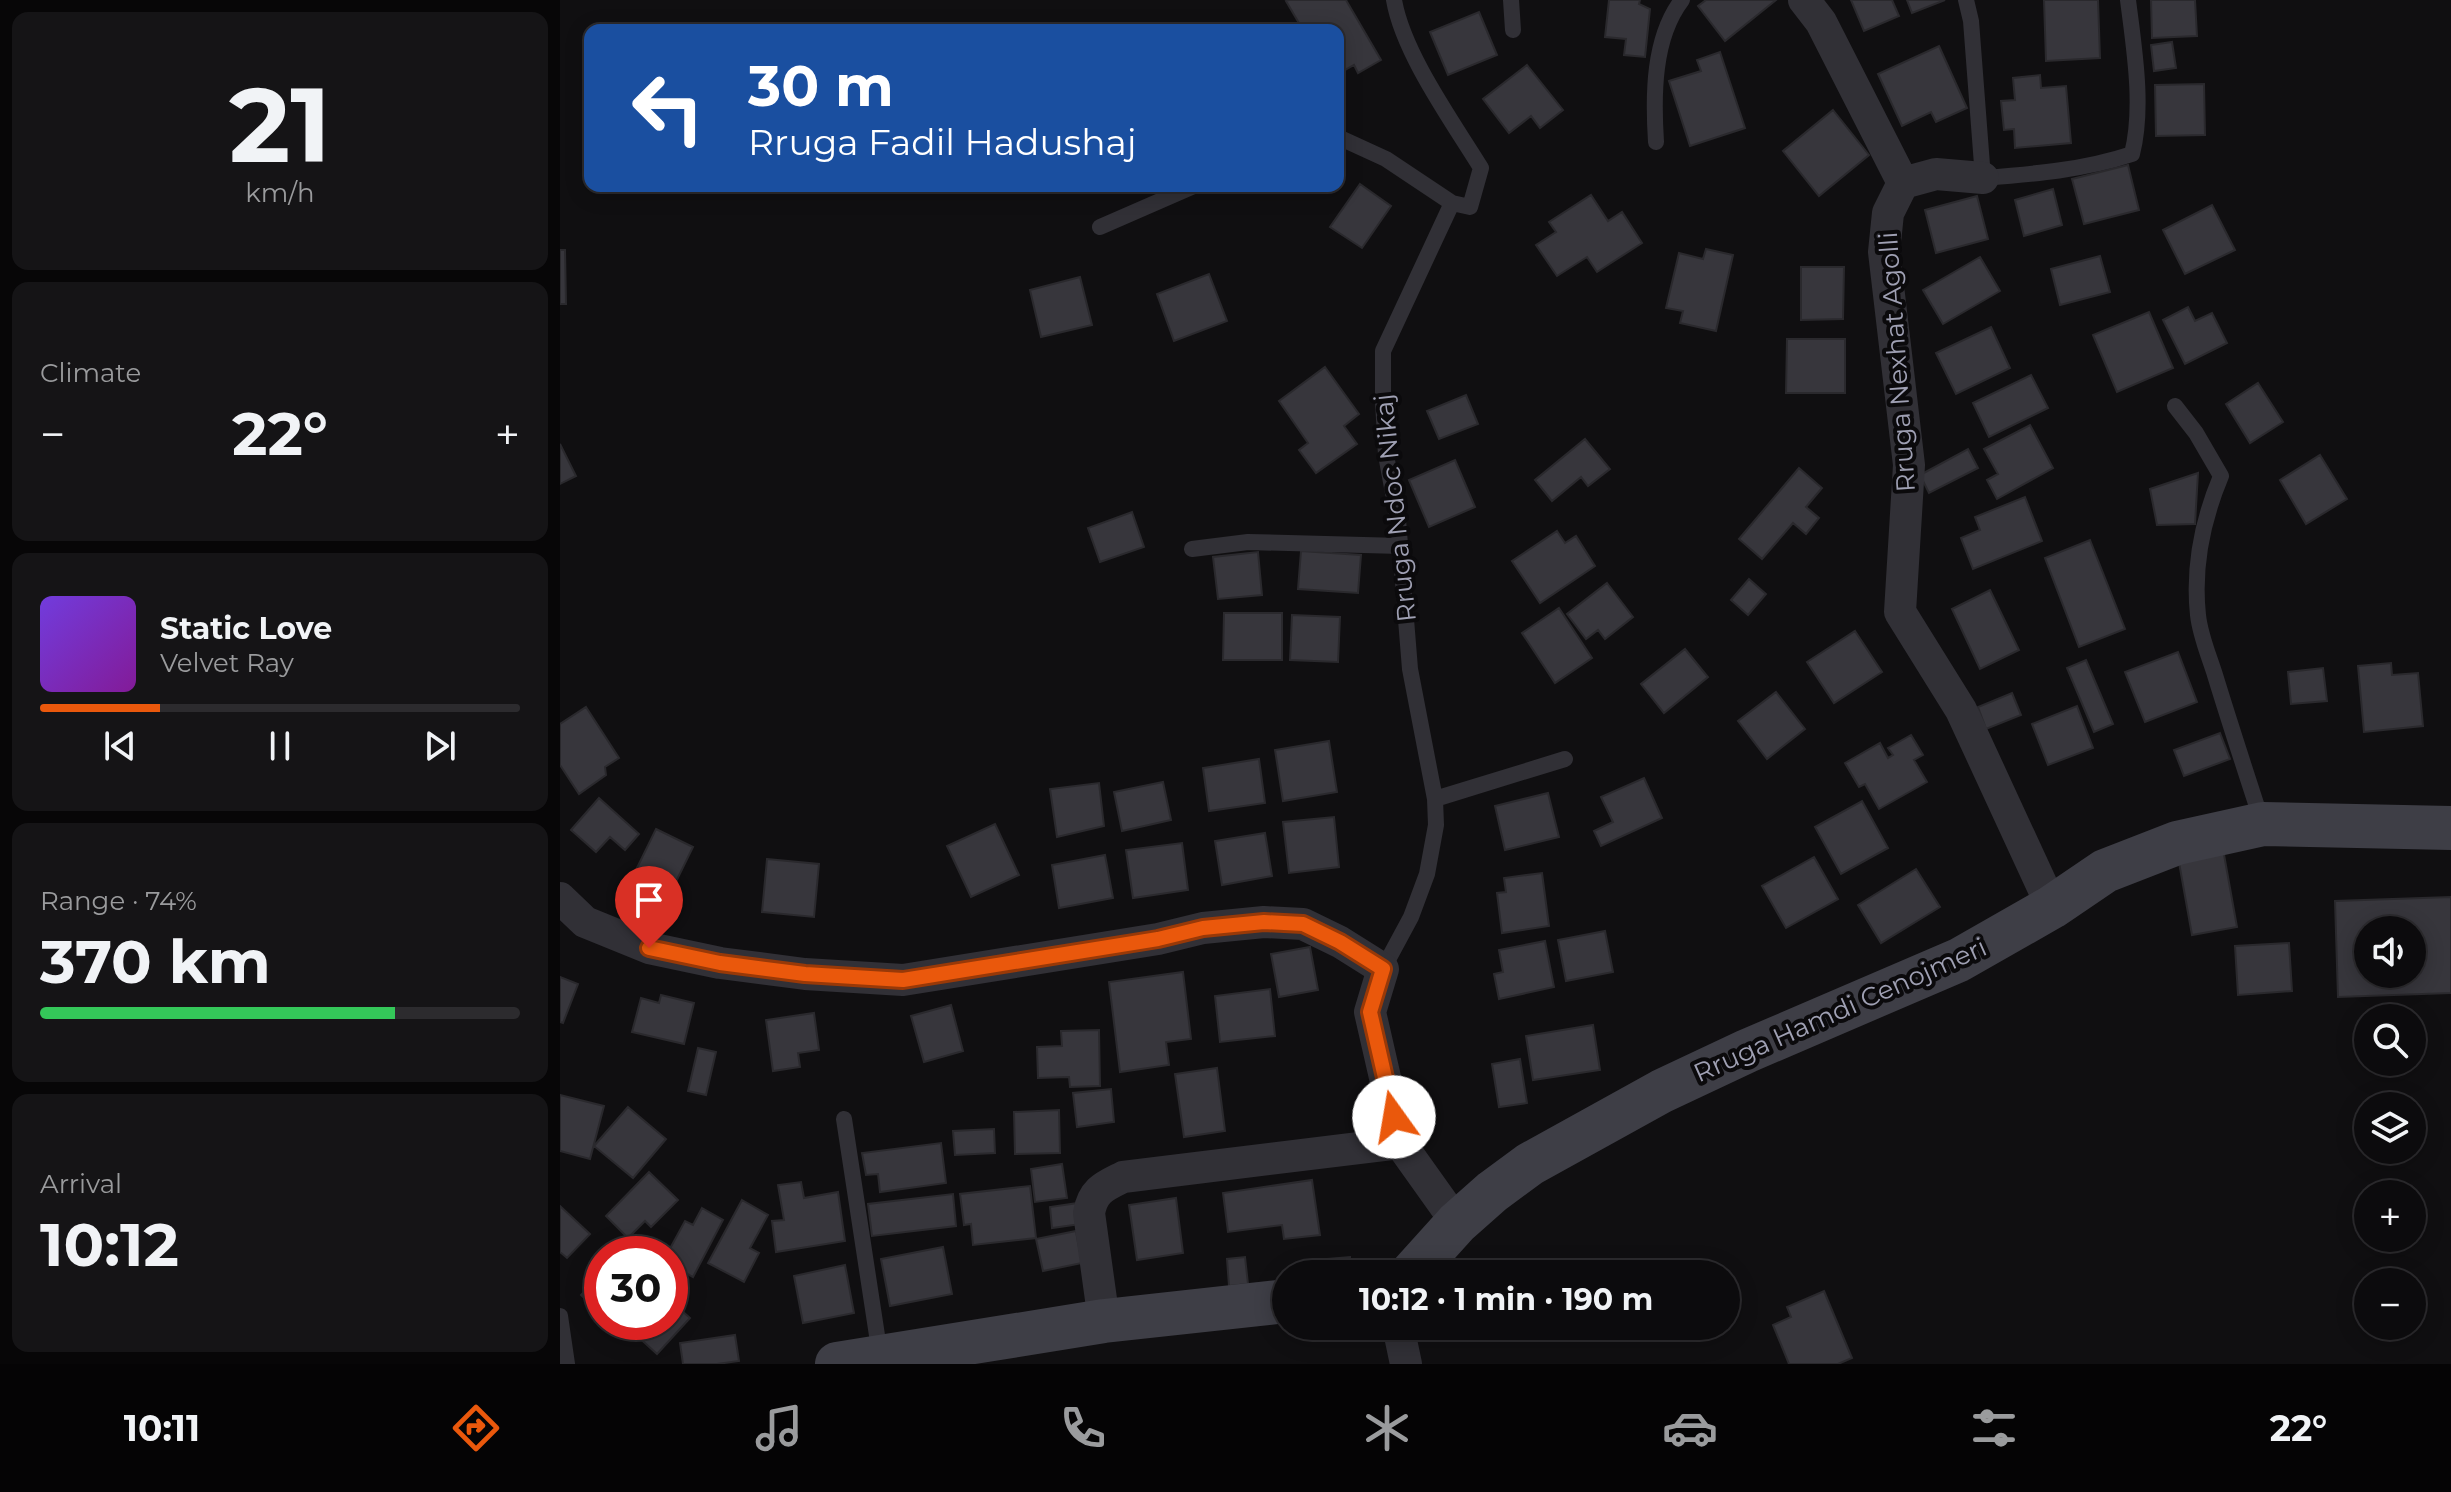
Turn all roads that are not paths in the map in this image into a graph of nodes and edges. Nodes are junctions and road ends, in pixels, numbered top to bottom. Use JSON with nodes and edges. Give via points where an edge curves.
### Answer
{"nodes":[{"id":1,"x":1394,"y":0,"type":"edge"},
{"id":2,"x":1511,"y":0,"type":"edge"},
{"id":3,"x":1682,"y":0,"type":"edge"},
{"id":4,"x":1804,"y":0,"type":"edge"},
{"id":5,"x":1966,"y":0,"type":"edge"},
{"id":6,"x":2128,"y":0,"type":"edge"},
{"id":7,"x":1513,"y":30,"type":"dead end"},
{"id":8,"x":1344,"y":140,"type":"edge"},
{"id":9,"x":1656,"y":142,"type":"dead end"},
{"id":10,"x":1983,"y":178,"type":"junction"},
{"id":11,"x":1903,"y":183,"type":"junction"},
{"id":12,"x":1180,"y":192,"type":"edge"},
{"id":13,"x":1452,"y":203,"type":"junction"},
{"id":14,"x":1100,"y":227,"type":"dead end"},
{"id":15,"x":2175,"y":406,"type":"dead end"},
{"id":16,"x":1401,"y":546,"type":"junction"},
{"id":17,"x":1192,"y":549,"type":"dead end"},
{"id":18,"x":1565,"y":759,"type":"dead end"},
{"id":19,"x":1435,"y":799,"type":"junction"},
{"id":20,"x":2263,"y":824,"type":"junction"},
{"id":21,"x":2451,"y":828,"type":"edge"},
{"id":22,"x":560,"y":898,"type":"edge"},
{"id":23,"x":2052,"y":907,"type":"junction"},
{"id":24,"x":1383,"y":969,"type":"junction"},
{"id":25,"x":844,"y":1119,"type":"dead end"},
{"id":26,"x":1400,"y":1143,"type":"junction"},
{"id":27,"x":1457,"y":1223,"type":"junction"},
{"id":28,"x":1424,"y":1260,"type":"edge"},
{"id":29,"x":1272,"y":1303,"type":"edge"},
{"id":30,"x":560,"y":1316,"type":"edge"},
{"id":31,"x":1104,"y":1321,"type":"junction"},
{"id":32,"x":1401,"y":1340,"type":"edge"},
{"id":33,"x":880,"y":1358,"type":"junction"},
{"id":34,"x":567,"y":1364,"type":"edge"},
{"id":35,"x":837,"y":1364,"type":"edge"},
{"id":36,"x":1406,"y":1364,"type":"edge"}],
"edges":[{"from":1,"to":13,"type":"lane","name":"Rruga Ndoc Nikaj","via":[[1398,21],[1430,85],[1481,168],[1470,207]]},
{"from":2,"to":7,"type":"lane"},
{"from":3,"to":9,"type":"lane","via":[[1671,14],[1655,82]]},
{"from":4,"to":11,"type":"street","via":[[1821,22]]},
{"from":5,"to":10,"type":"lane"},
{"from":6,"to":10,"type":"lane","via":[[2138,132],[2132,154],[2043,174]]},
{"from":8,"to":13,"type":"lane","via":[[1386,159]]},
{"from":10,"to":11,"type":"street","via":[[1936,174]]},
{"from":11,"to":23,"type":"street","name":"Rruga Nexhat Agolli","via":[[1888,213],[1884,252],[1909,465],[1900,612],[1961,710]]},
{"from":12,"to":14,"type":"lane"},
{"from":13,"to":16,"type":"lane","name":"Rruga Ndoc Nikaj","via":[[1383,351],[1386,455]]},
{"from":15,"to":20,"type":"lane","via":[[2221,476],[2202,538],[2198,617]]},
{"from":16,"to":17,"type":"lane","via":[[1248,542]]},
{"from":16,"to":19,"type":"lane","name":"Rruga Ndoc Nikaj","via":[[1410,669]]},
{"from":18,"to":19,"type":"lane"},
{"from":19,"to":24,"type":"lane","name":"Rruga Ndoc Nikaj","via":[[1427,874]]},
{"from":20,"to":21,"type":"street","name":"Rruga Hamdi Cenojmeri"},
{"from":20,"to":23,"type":"street","name":"Rruga Hamdi Cenojmeri","via":[[2177,843],[2105,871]]},
{"from":22,"to":24,"type":"street","via":[[585,922],[649,948],[805,974],[903,980],[1264,922],[1303,924]]},
{"from":23,"to":27,"type":"street","name":"Rruga Hamdi Cenojmeri","via":[[1959,960],[1662,1091],[1530,1164]]},
{"from":24,"to":26,"type":"street","via":[[1370,1012]]},
{"from":25,"to":33,"type":"lane"},
{"from":26,"to":27,"type":"street"},
{"from":26,"to":31,"type":"street","via":[[1123,1177],[1104,1186],[1091,1199],[1089,1213]]},
{"from":27,"to":28,"type":"street","name":"Rruga Hamdi Cenojmeri"},
{"from":29,"to":31,"type":"street"},
{"from":30,"to":34,"type":"lane"},
{"from":31,"to":33,"type":"street"},
{"from":32,"to":36,"type":"street"},
{"from":33,"to":35,"type":"street"}]}
